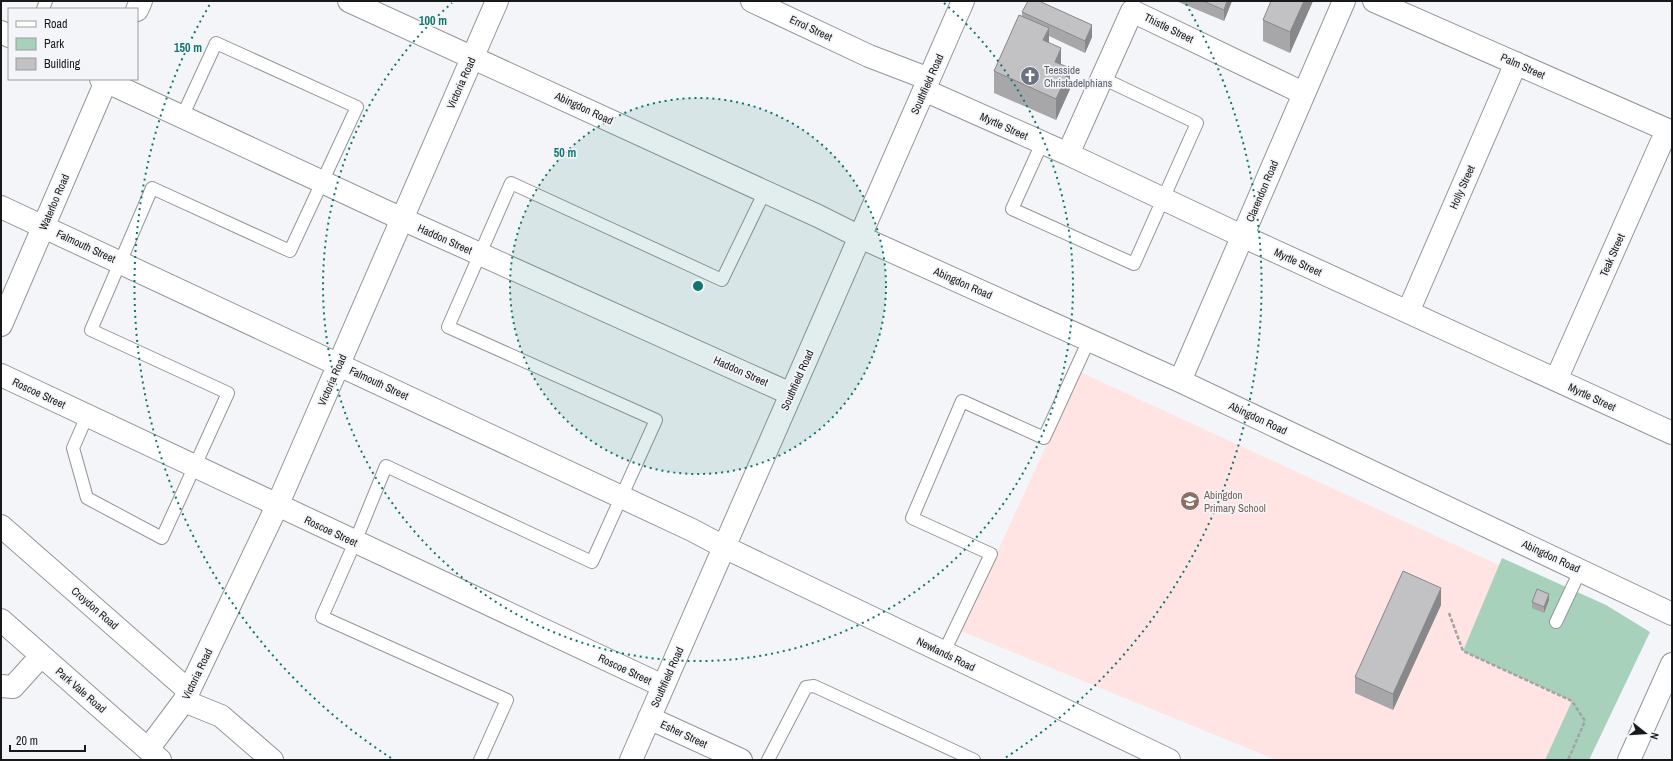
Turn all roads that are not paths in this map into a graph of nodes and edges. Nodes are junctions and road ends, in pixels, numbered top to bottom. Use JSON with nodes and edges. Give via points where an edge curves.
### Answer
{"nodes":[{"id":1,"x":349,"y":1,"type":"edge"},
{"id":2,"x":497,"y":1,"type":"edge"},
{"id":3,"x":752,"y":1,"type":"edge"},
{"id":4,"x":963,"y":1,"type":"edge"},
{"id":5,"x":1344,"y":1,"type":"edge"},
{"id":6,"x":1374,"y":1,"type":"edge"},
{"id":7,"x":472,"y":57,"type":"junction"},
{"id":8,"x":1516,"y":63,"type":"junction"},
{"id":9,"x":1102,"y":78,"type":"junction"},
{"id":10,"x":105,"y":80,"type":"edge"},
{"id":11,"x":926,"y":85,"type":"junction"},
{"id":12,"x":1303,"y":93,"type":"junction"},
{"id":13,"x":182,"y":117,"type":"junction"},
{"id":14,"x":1670,"y":131,"type":"edge"},
{"id":15,"x":1042,"y":143,"type":"junction"},
{"id":16,"x":1068,"y":154,"type":"junction"},
{"id":17,"x":323,"y":182,"type":"junction"},
{"id":18,"x":765,"y":191,"type":"junction"},
{"id":19,"x":1164,"y":199,"type":"junction"},
{"id":20,"x":1,"y":207,"type":"edge"},
{"id":21,"x":402,"y":219,"type":"junction"},
{"id":22,"x":44,"y":226,"type":"junction"},
{"id":23,"x":1242,"y":236,"type":"junction"},
{"id":24,"x":860,"y":237,"type":"junction"},
{"id":25,"x":480,"y":254,"type":"junction"},
{"id":26,"x":120,"y":262,"type":"junction"},
{"id":27,"x":1408,"y":312,"type":"junction"},
{"id":28,"x":1,"y":325,"type":"edge"},
{"id":29,"x":1089,"y":340,"type":"junction"},
{"id":30,"x":339,"y":364,"type":"junction"},
{"id":31,"x":1,"y":375,"type":"edge"},
{"id":32,"x":1556,"y":380,"type":"junction"},
{"id":33,"x":1180,"y":381,"type":"junction"},
{"id":34,"x":791,"y":394,"type":"junction"},
{"id":35,"x":86,"y":416,"type":"junction"},
{"id":36,"x":1672,"y":433,"type":"edge"},
{"id":37,"x":195,"y":467,"type":"junction"},
{"id":38,"x":621,"y":497,"type":"junction"},
{"id":39,"x":277,"y":506,"type":"junction"},
{"id":40,"x":1,"y":526,"type":"edge"},
{"id":41,"x":692,"y":530,"type":"joint"},
{"id":42,"x":355,"y":542,"type":"junction"},
{"id":43,"x":724,"y":547,"type":"junction"},
{"id":44,"x":1580,"y":570,"type":"junction"},
{"id":45,"x":1662,"y":609,"type":"edge"},
{"id":46,"x":1,"y":620,"type":"edge"},
{"id":47,"x":1556,"y":622,"type":"dead end"},
{"id":48,"x":944,"y":652,"type":"junction"},
{"id":49,"x":42,"y":656,"type":"junction"},
{"id":50,"x":1672,"y":664,"type":"edge"},
{"id":51,"x":1,"y":686,"type":"edge"},
{"id":52,"x":663,"y":686,"type":"junction"},
{"id":53,"x":187,"y":696,"type":"junction"},
{"id":54,"x":649,"y":718,"type":"junction"},
{"id":55,"x":154,"y":755,"type":"edge"},
{"id":56,"x":272,"y":760,"type":"edge"},
{"id":57,"x":480,"y":760,"type":"edge"},
{"id":58,"x":631,"y":760,"type":"edge"},
{"id":59,"x":741,"y":760,"type":"edge"},
{"id":60,"x":768,"y":760,"type":"edge"},
{"id":61,"x":974,"y":760,"type":"edge"},
{"id":62,"x":1169,"y":760,"type":"edge"},
{"id":63,"x":1629,"y":760,"type":"edge"}],
"edges":[{"from":1,"to":7,"type":"street","name":"Abingdon Road"},
{"from":2,"to":7,"type":"street","name":"Victoria Road"},
{"from":3,"to":11,"type":"street","name":"Errol Street"},
{"from":4,"to":11,"type":"street","name":"Southfield Road"},
{"from":5,"to":12,"type":"street","name":"Clarendon Road"},
{"from":6,"to":8,"type":"street","name":"Palm Street"},
{"from":7,"to":18,"type":"street","name":"Abingdon Road"},
{"from":7,"to":21,"type":"street","name":"Victoria Road"},
{"from":8,"to":14,"type":"street","name":"Palm Street"},
{"from":8,"to":27,"type":"street","name":"Holly Street"},
{"from":9,"to":12,"type":"street","name":"Thistle Street","via":[[1132,11]]},
{"from":9,"to":16,"type":"street","name":"Thistle Street"},
{"from":9,"to":19,"type":"lane","via":[[1197,123]]},
{"from":10,"to":13,"type":"street","name":"Haddon Street"},
{"from":10,"to":22,"type":"street","name":"Waterloo Road"},
{"from":11,"to":15,"type":"street","name":"Myrtle Street"},
{"from":11,"to":24,"type":"street","name":"Southfield Road"},
{"from":12,"to":23,"type":"street","name":"Clarendon Road"},
{"from":13,"to":17,"type":"street","name":"Haddon Street"},
{"from":13,"to":17,"type":"lane","via":[[216,43],[357,107]]},
{"from":14,"to":32,"type":"street","name":"Teak Street"},
{"from":15,"to":16,"type":"street","name":"Myrtle Street"},
{"from":15,"to":19,"type":"lane","via":[[1012,210],[1134,264]]},
{"from":16,"to":19,"type":"street","name":"Myrtle Street"},
{"from":17,"to":21,"type":"street","name":"Haddon Street"},
{"from":17,"to":26,"type":"lane","via":[[290,251],[152,188]]},
{"from":18,"to":24,"type":"street","name":"Abingdon Road"},
{"from":18,"to":25,"type":"lane","via":[[722,280],[511,184]]},
{"from":19,"to":23,"type":"street","name":"Myrtle Street"},
{"from":20,"to":22,"type":"street","name":"Falmouth Street"},
{"from":21,"to":25,"type":"street","name":"Haddon Street"},
{"from":21,"to":30,"type":"street","name":"Victoria Road"},
{"from":22,"to":26,"type":"street","name":"Falmouth Street"},
{"from":22,"to":28,"type":"street","name":"Waterloo Road"},
{"from":23,"to":27,"type":"street","name":"Myrtle Street"},
{"from":23,"to":33,"type":"street","name":"Clarendon Road"},
{"from":24,"to":29,"type":"street","name":"Abingdon Road"},
{"from":24,"to":34,"type":"street","name":"Southfield Road"},
{"from":25,"to":34,"type":"street","name":"Haddon Street"},
{"from":25,"to":38,"type":"lane","via":[[448,327],[656,420]]},
{"from":26,"to":30,"type":"street","name":"Falmouth Street"},
{"from":26,"to":37,"type":"lane","via":[[91,330],[228,393]]},
{"from":27,"to":32,"type":"street","name":"Myrtle Street"},
{"from":29,"to":33,"type":"street","name":"Abingdon Road"},
{"from":29,"to":48,"type":"lane","via":[[1044,438],[962,401],[912,518],[991,554]]},
{"from":30,"to":38,"type":"street","name":"Falmouth Street"},
{"from":30,"to":39,"type":"street","name":"Victoria Road"},
{"from":31,"to":35,"type":"street","name":"Roscoe Street"},
{"from":32,"to":36,"type":"street","name":"Myrtle Street"},
{"from":33,"to":44,"type":"street","name":"Abingdon Road"},
{"from":34,"to":43,"type":"street","name":"Southfield Road"},
{"from":35,"to":37,"type":"street","name":"Roscoe Street"},
{"from":35,"to":37,"type":"lane","via":[[73,448],[87,498],[162,538]]},
{"from":37,"to":39,"type":"street","name":"Roscoe Street"},
{"from":38,"to":41,"type":"street","name":"Falmouth Street"},
{"from":38,"to":42,"type":"lane","via":[[592,562],[386,466]]},
{"from":39,"to":42,"type":"street","name":"Roscoe Street"},
{"from":39,"to":53,"type":"street","name":"Victoria Road"},
{"from":40,"to":53,"type":"street","name":"Croydon Road"},
{"from":41,"to":43,"type":"street","name":"Newlands Road"},
{"from":42,"to":52,"type":"street","name":"Roscoe Street"},
{"from":42,"to":57,"type":"lane","via":[[322,617],[507,700]]},
{"from":43,"to":48,"type":"street","name":"Newlands Road"},
{"from":43,"to":52,"type":"street","name":"Southfield Road"},
{"from":44,"to":45,"type":"street","name":"Abingdon Road"},
{"from":44,"to":47,"type":"lane"},
{"from":46,"to":49,"type":"street","name":"Park Vale Road"},
{"from":48,"to":62,"type":"street","name":"Newlands Road"},
{"from":49,"to":51,"type":"street","via":[[14,687]]},
{"from":49,"to":55,"type":"street","name":"Park Vale Road"},
{"from":50,"to":63,"type":"street"},
{"from":52,"to":54,"type":"street","name":"Southfield Road"},
{"from":53,"to":55,"type":"street","name":"Victoria Road"},
{"from":53,"to":56,"type":"street","name":"Croydon Road","via":[[221,716]]},
{"from":54,"to":58,"type":"street","name":"Southfield Road"},
{"from":54,"to":59,"type":"street","name":"Esher Street"},
{"from":60,"to":61,"type":"lane","via":[[806,686],[814,686]]}]}
